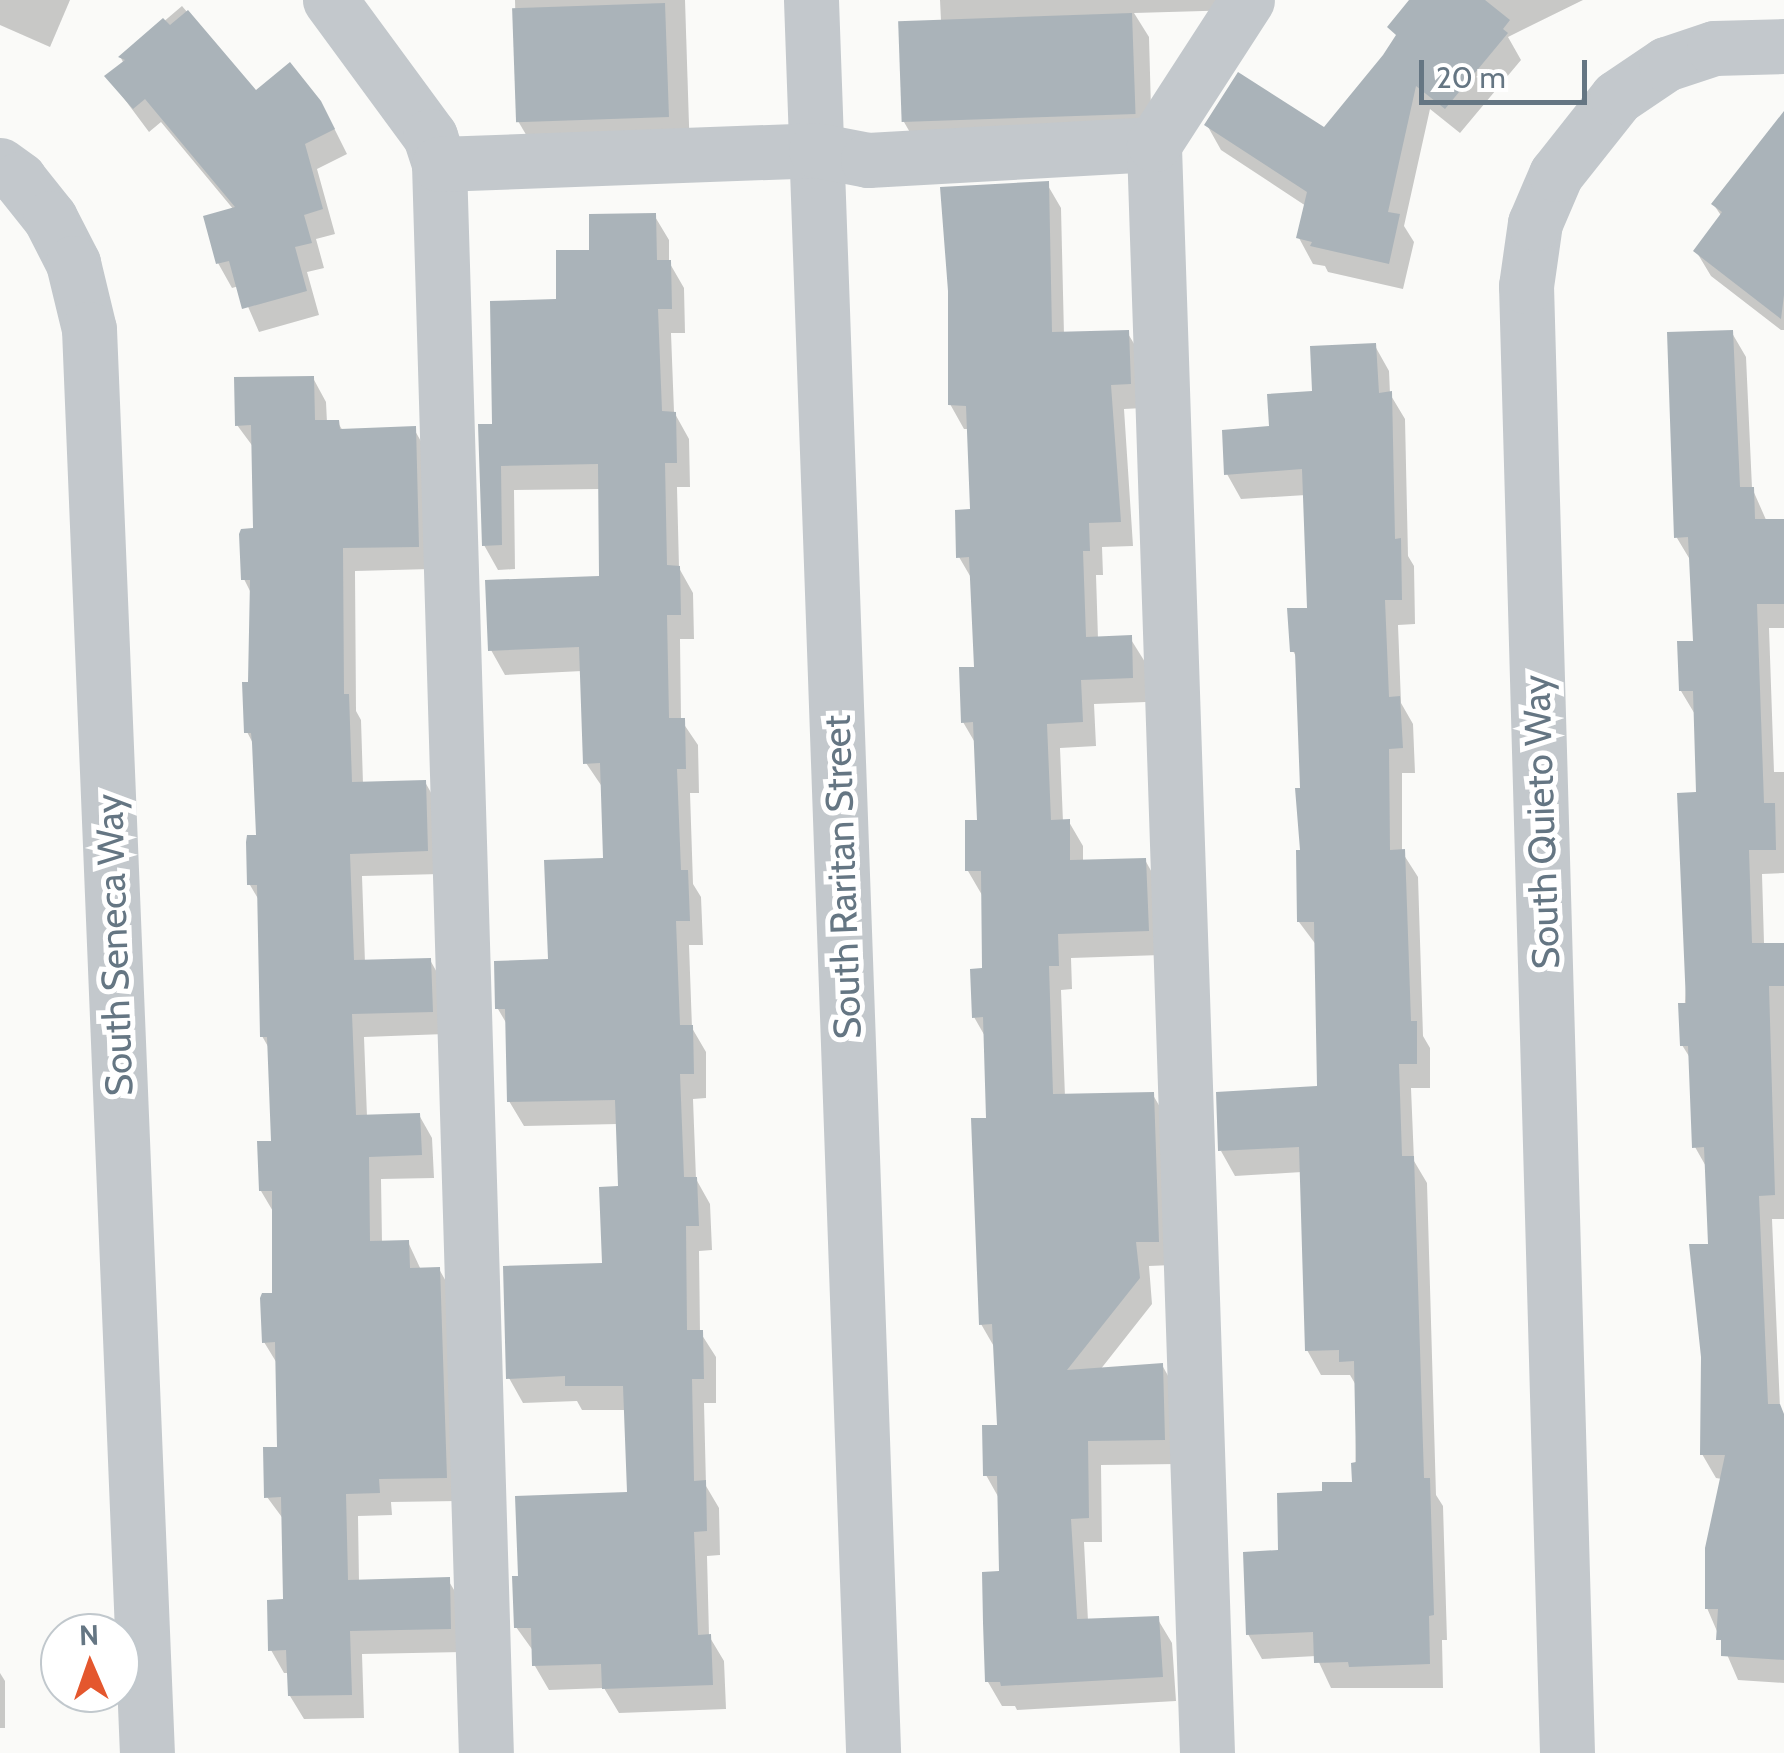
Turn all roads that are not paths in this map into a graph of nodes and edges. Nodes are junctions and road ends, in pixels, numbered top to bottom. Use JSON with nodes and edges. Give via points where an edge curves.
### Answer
{"nodes":[{"id":1,"x":330,"y":0,"type":"edge"},
{"id":2,"x":811,"y":0,"type":"edge"},
{"id":3,"x":1247,"y":0,"type":"edge"},
{"id":4,"x":1784,"y":46,"type":"edge"},
{"id":5,"x":1154,"y":144,"type":"junction"},
{"id":6,"x":816,"y":150,"type":"junction"},
{"id":7,"x":439,"y":164,"type":"junction"},
{"id":8,"x":0,"y":165,"type":"edge"},
{"id":9,"x":147,"y":1753,"type":"edge"},
{"id":10,"x":486,"y":1753,"type":"edge"},
{"id":11,"x":873,"y":1753,"type":"edge"},
{"id":12,"x":1207,"y":1753,"type":"edge"},
{"id":13,"x":1567,"y":1753,"type":"edge"}],
"edges":[{"from":1,"to":7,"type":"street","via":[[430,136]]},
{"from":2,"to":6,"type":"street","name":"South Raritan Street"},
{"from":3,"to":5,"type":"street"},
{"from":4,"to":13,"type":"street","name":"South Quieto Way","via":[[1714,48],[1666,64],[1617,97],[1556,174],[1535,223],[1526,286]]},
{"from":5,"to":6,"type":"street","via":[[868,160]]},
{"from":5,"to":12,"type":"street"},
{"from":6,"to":7,"type":"street"},
{"from":6,"to":11,"type":"street","name":"South Raritan Street"},
{"from":7,"to":10,"type":"street"},
{"from":8,"to":9,"type":"street","name":"South Seneca Way","via":[[50,218],[73,263],[90,329]]}]}
